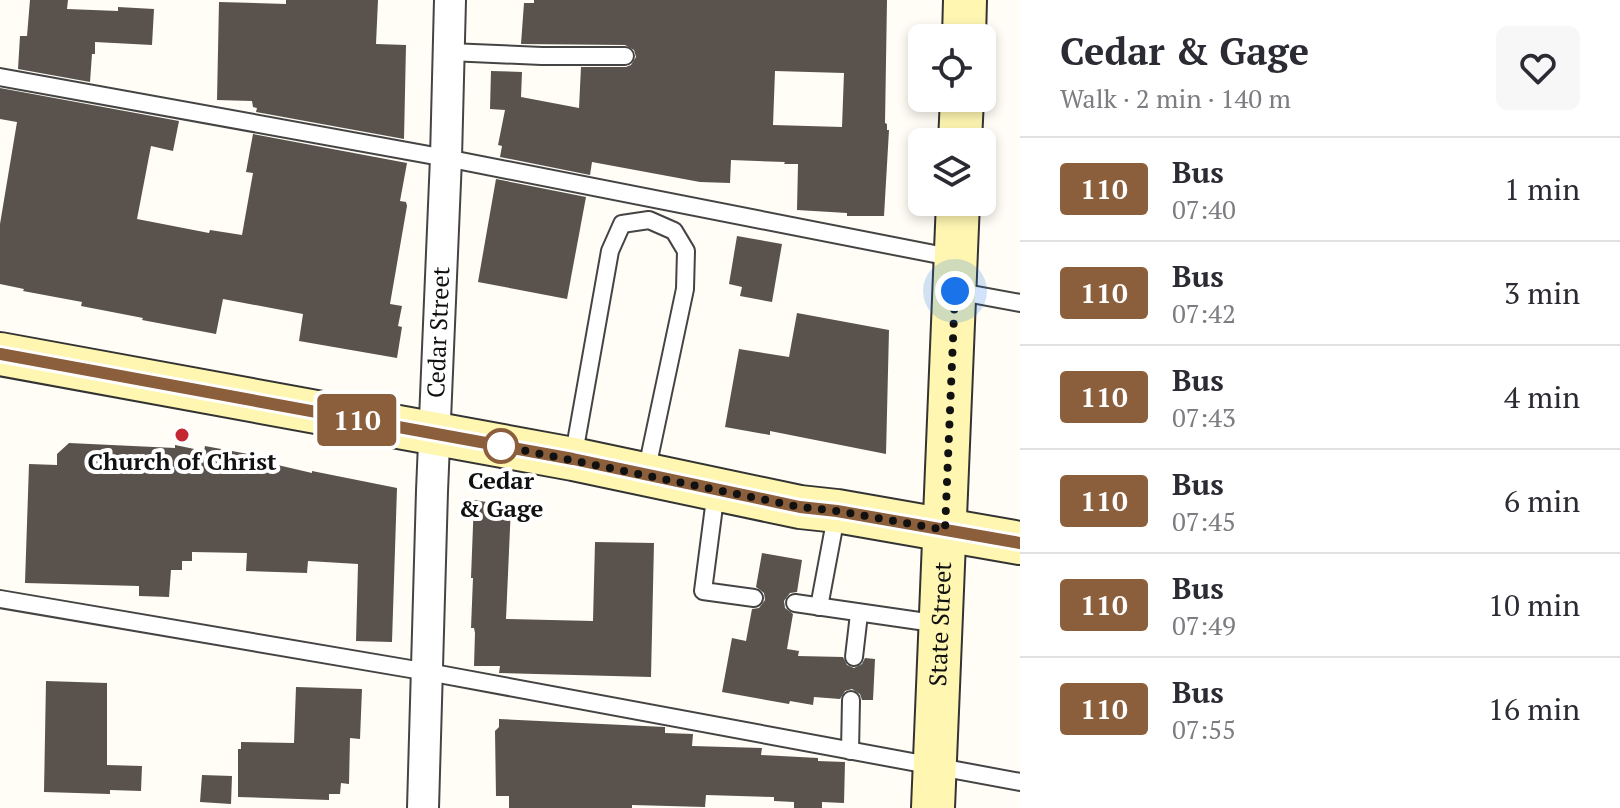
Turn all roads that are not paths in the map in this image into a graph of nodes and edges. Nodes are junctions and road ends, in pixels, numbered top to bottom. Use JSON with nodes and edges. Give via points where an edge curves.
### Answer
{"nodes":[{"id":1,"x":450,"y":0,"type":"edge"},
{"id":2,"x":965,"y":0,"type":"edge"},
{"id":3,"x":964,"y":24,"type":"edge"},
{"id":4,"x":449,"y":52,"type":"junction"},
{"id":5,"x":625,"y":56,"type":"dead end"},
{"id":6,"x":0,"y":77,"type":"edge"},
{"id":7,"x":446,"y":158,"type":"junction"},
{"id":8,"x":957,"y":216,"type":"edge"},
{"id":9,"x":955,"y":275,"type":"junction"},
{"id":10,"x":1020,"y":303,"type":"edge"},
{"id":11,"x":0,"y":354,"type":"edge"},
{"id":12,"x":435,"y":434,"type":"junction"},
{"id":13,"x":573,"y":459,"type":"junction"},
{"id":14,"x":646,"y":475,"type":"junction"},
{"id":15,"x":716,"y":489,"type":"junction"},
{"id":16,"x":837,"y":511,"type":"junction"},
{"id":17,"x":945,"y":530,"type":"junction"},
{"id":18,"x":1020,"y":543,"type":"edge"},
{"id":19,"x":754,"y":598,"type":"dead end"},
{"id":20,"x":0,"y":599,"type":"edge"},
{"id":21,"x":795,"y":603,"type":"dead end"},
{"id":22,"x":819,"y":607,"type":"junction"},
{"id":23,"x":859,"y":614,"type":"junction"},
{"id":24,"x":941,"y":624,"type":"junction"},
{"id":25,"x":854,"y":657,"type":"dead end"},
{"id":26,"x":428,"y":672,"type":"junction"},
{"id":27,"x":851,"y":700,"type":"dead end"},
{"id":28,"x":850,"y":751,"type":"junction"},
{"id":29,"x":934,"y":767,"type":"junction"},
{"id":30,"x":1020,"y":782,"type":"edge"},
{"id":31,"x":423,"y":808,"type":"edge"},
{"id":32,"x":933,"y":808,"type":"edge"}],
"edges":[{"from":1,"to":4,"type":"street","name":"Cedar Street"},
{"from":2,"to":3,"type":"main road"},
{"from":4,"to":5,"type":"lane"},
{"from":4,"to":7,"type":"street","name":"Cedar Street"},
{"from":6,"to":7,"type":"lane"},
{"from":7,"to":9,"type":"lane"},
{"from":7,"to":12,"type":"street","name":"Cedar Street"},
{"from":8,"to":9,"type":"main road","name":"State Street"},
{"from":9,"to":10,"type":"lane"},
{"from":9,"to":17,"type":"main road","name":"State Street"},
{"from":11,"to":12,"type":"main road"},
{"from":12,"to":13,"type":"main road"},
{"from":12,"to":26,"type":"street","name":"Cedar Street"},
{"from":13,"to":14,"type":"main road"},
{"from":13,"to":14,"type":"lane","via":[[610,251],[622,224],[649,220],[674,231],[686,251],[685,289]]},
{"from":14,"to":15,"type":"main road"},
{"from":15,"to":16,"type":"main road"},
{"from":15,"to":19,"type":"lane","via":[[703,591]]},
{"from":16,"to":17,"type":"main road"},
{"from":16,"to":22,"type":"lane"},
{"from":17,"to":18,"type":"main road"},
{"from":17,"to":24,"type":"main road","name":"State Street"},
{"from":20,"to":26,"type":"lane"},
{"from":21,"to":22,"type":"lane"},
{"from":22,"to":23,"type":"lane"},
{"from":23,"to":24,"type":"lane"},
{"from":23,"to":25,"type":"lane"},
{"from":24,"to":29,"type":"main road","name":"State Street"},
{"from":26,"to":28,"type":"lane"},
{"from":26,"to":31,"type":"street","name":"Cedar Street"},
{"from":27,"to":28,"type":"lane"},
{"from":28,"to":29,"type":"lane"},
{"from":29,"to":30,"type":"lane"},
{"from":29,"to":32,"type":"main road","name":"State Street"}]}
